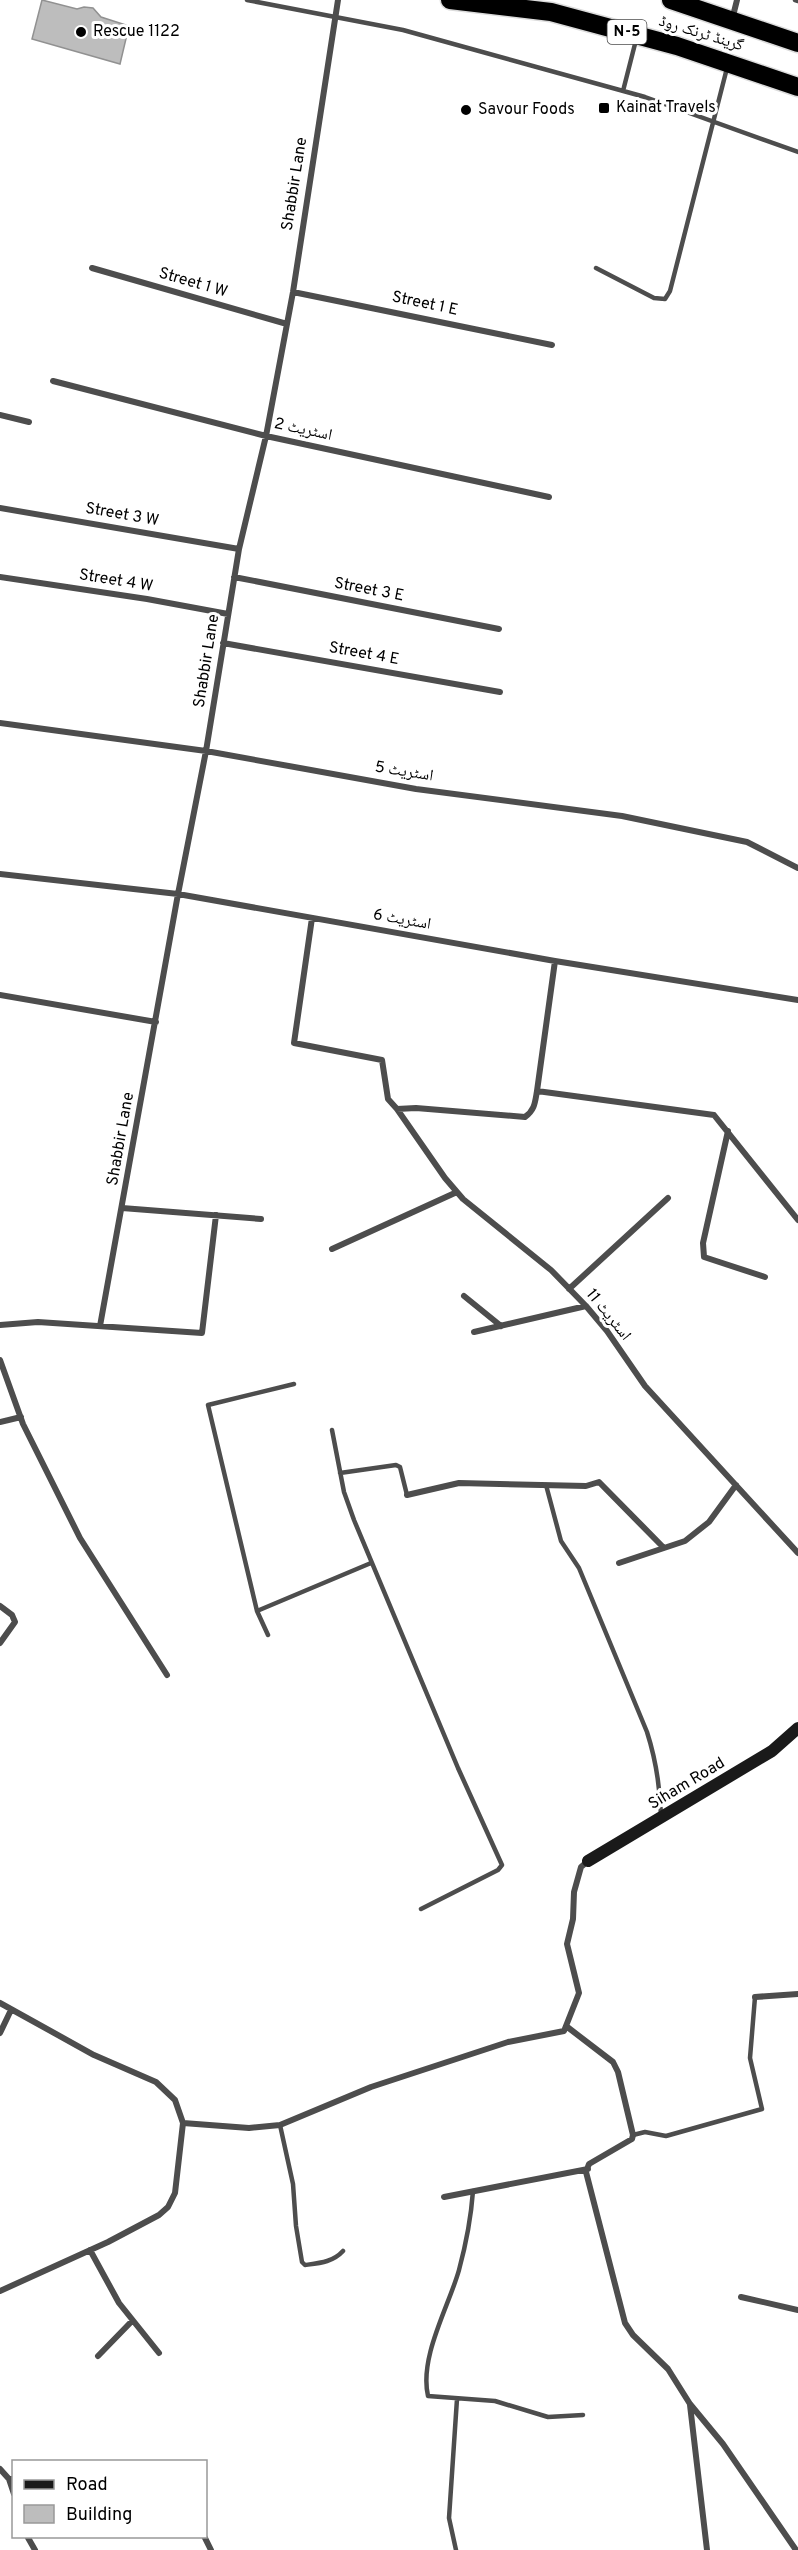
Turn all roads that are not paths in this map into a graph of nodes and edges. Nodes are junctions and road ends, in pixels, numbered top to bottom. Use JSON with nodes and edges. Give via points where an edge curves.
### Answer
{"nodes":[{"id":1,"x":247,"y":0,"type":"edge"},
{"id":2,"x":338,"y":0,"type":"edge"},
{"id":3,"x":450,"y":0,"type":"edge"},
{"id":4,"x":505,"y":0,"type":"edge"},
{"id":5,"x":671,"y":0,"type":"edge"},
{"id":6,"x":737,"y":0,"type":"edge"},
{"id":7,"x":551,"y":12,"type":"junction"},
{"id":8,"x":334,"y":16,"type":"junction"},
{"id":9,"x":732,"y":20,"type":"junction"},
{"id":10,"x":637,"y":35,"type":"junction"},
{"id":11,"x":798,"y":43,"type":"edge"},
{"id":12,"x":729,"y":63,"type":"junction"},
{"id":13,"x":798,"y":87,"type":"edge"},
{"id":14,"x":623,"y":91,"type":"junction"},
{"id":15,"x":713,"y":121,"type":"junction"},
{"id":16,"x":798,"y":152,"type":"edge"},
{"id":17,"x":92,"y":268,"type":"dead end"},
{"id":18,"x":596,"y":268,"type":"dead end"},
{"id":19,"x":293,"y":292,"type":"junction"},
{"id":20,"x":287,"y":324,"type":"junction"},
{"id":21,"x":552,"y":345,"type":"dead end"},
{"id":22,"x":53,"y":381,"type":"dead end"},
{"id":23,"x":0,"y":415,"type":"edge"},
{"id":24,"x":29,"y":422,"type":"dead end"},
{"id":25,"x":266,"y":436,"type":"junction"},
{"id":26,"x":549,"y":497,"type":"dead end"},
{"id":27,"x":0,"y":508,"type":"edge"},
{"id":28,"x":238,"y":549,"type":"junction"},
{"id":29,"x":0,"y":577,"type":"edge"},
{"id":30,"x":234,"y":577,"type":"junction"},
{"id":31,"x":228,"y":614,"type":"junction"},
{"id":32,"x":499,"y":629,"type":"dead end"},
{"id":33,"x":223,"y":643,"type":"junction"},
{"id":34,"x":500,"y":692,"type":"dead end"},
{"id":35,"x":0,"y":723,"type":"edge"},
{"id":36,"x":206,"y":751,"type":"junction"},
{"id":37,"x":798,"y":868,"type":"edge"},
{"id":38,"x":0,"y":874,"type":"edge"},
{"id":39,"x":178,"y":894,"type":"junction"},
{"id":40,"x":312,"y":918,"type":"junction"},
{"id":41,"x":555,"y":961,"type":"junction"},
{"id":42,"x":0,"y":995,"type":"edge"},
{"id":43,"x":798,"y":1000,"type":"edge"},
{"id":44,"x":156,"y":1022,"type":"junction"},
{"id":45,"x":537,"y":1091,"type":"junction"},
{"id":46,"x":397,"y":1109,"type":"junction"},
{"id":47,"x":728,"y":1131,"type":"junction"},
{"id":48,"x":457,"y":1192,"type":"junction"},
{"id":49,"x":668,"y":1198,"type":"dead end"},
{"id":50,"x":122,"y":1208,"type":"junction"},
{"id":51,"x":216,"y":1215,"type":"junction"},
{"id":52,"x":261,"y":1219,"type":"dead end"},
{"id":53,"x":798,"y":1220,"type":"edge"},
{"id":54,"x":332,"y":1249,"type":"dead end"},
{"id":55,"x":765,"y":1277,"type":"dead end"},
{"id":56,"x":569,"y":1290,"type":"junction"},
{"id":57,"x":464,"y":1296,"type":"dead end"},
{"id":58,"x":586,"y":1306,"type":"junction"},
{"id":59,"x":0,"y":1325,"type":"edge"},
{"id":60,"x":100,"y":1326,"type":"junction"},
{"id":61,"x":501,"y":1326,"type":"junction"},
{"id":62,"x":474,"y":1332,"type":"dead end"},
{"id":63,"x":0,"y":1360,"type":"edge"},
{"id":64,"x":294,"y":1384,"type":"dead end"},
{"id":65,"x":21,"y":1417,"type":"junction"},
{"id":66,"x":0,"y":1422,"type":"edge"},
{"id":67,"x":332,"y":1430,"type":"dead end"},
{"id":68,"x":340,"y":1473,"type":"junction"},
{"id":69,"x":546,"y":1485,"type":"junction"},
{"id":70,"x":736,"y":1485,"type":"junction"},
{"id":71,"x":407,"y":1495,"type":"joint"},
{"id":72,"x":663,"y":1547,"type":"junction"},
{"id":73,"x":798,"y":1553,"type":"edge"},
{"id":74,"x":371,"y":1563,"type":"junction"},
{"id":75,"x":619,"y":1563,"type":"dead end"},
{"id":76,"x":0,"y":1606,"type":"edge"},
{"id":77,"x":257,"y":1611,"type":"junction"},
{"id":78,"x":268,"y":1635,"type":"dead end"},
{"id":79,"x":0,"y":1643,"type":"edge"},
{"id":80,"x":167,"y":1675,"type":"dead end"},
{"id":81,"x":798,"y":1728,"type":"edge"},
{"id":82,"x":661,"y":1818,"type":"junction"},
{"id":83,"x":588,"y":1861,"type":"joint"},
{"id":84,"x":421,"y":1909,"type":"dead end"},
{"id":85,"x":798,"y":1994,"type":"edge"},
{"id":86,"x":755,"y":1997,"type":"joint"},
{"id":87,"x":0,"y":2003,"type":"edge"},
{"id":88,"x":11,"y":2010,"type":"junction"},
{"id":89,"x":566,"y":2026,"type":"junction"},
{"id":90,"x":0,"y":2033,"type":"edge"},
{"id":91,"x":183,"y":2123,"type":"junction"},
{"id":92,"x":279,"y":2125,"type":"junction"},
{"id":93,"x":633,"y":2135,"type":"junction"},
{"id":94,"x":588,"y":2169,"type":"junction"},
{"id":95,"x":473,"y":2191,"type":"junction"},
{"id":96,"x":444,"y":2197,"type":"dead end"},
{"id":97,"x":90,"y":2250,"type":"junction"},
{"id":98,"x":344,"y":2251,"type":"dead end"},
{"id":99,"x":0,"y":2291,"type":"edge"},
{"id":100,"x":741,"y":2297,"type":"dead end"},
{"id":101,"x":798,"y":2310,"type":"edge"},
{"id":102,"x":132,"y":2321,"type":"junction"},
{"id":103,"x":159,"y":2353,"type":"dead end"},
{"id":104,"x":98,"y":2356,"type":"dead end"},
{"id":105,"x":457,"y":2399,"type":"junction"},
{"id":106,"x":690,"y":2404,"type":"junction"},
{"id":107,"x":583,"y":2415,"type":"dead end"},
{"id":108,"x":0,"y":2469,"type":"edge"},
{"id":109,"x":11,"y":2479,"type":"edge"},
{"id":110,"x":456,"y":2550,"type":"edge"},
{"id":111,"x":707,"y":2550,"type":"edge"},
{"id":112,"x":796,"y":2550,"type":"edge"}],
"edges":[{"from":1,"to":8,"type":"lane"},
{"from":2,"to":8,"type":"street","name":"Shabbir Lane"},
{"from":3,"to":7,"type":"highway","name":"گرینڈ ٹرنک روڈ","number":"N-5"},
{"from":4,"to":7,"type":"highway"},
{"from":5,"to":9,"type":"highway","name":"گرینڈ ٹرنک روڈ"},
{"from":6,"to":9,"type":"street"},
{"from":7,"to":10,"type":"highway","name":"گرینڈ ٹرنک روڈ","number":"N-5"},
{"from":8,"to":14,"type":"lane","via":[[403,30]]},
{"from":8,"to":19,"type":"street","name":"Shabbir Lane"},
{"from":9,"to":11,"type":"highway","name":"گرینڈ ٹرنک روڈ"},
{"from":10,"to":12,"type":"highway","name":"گرینڈ ٹرنک روڈ","number":"N-5"},
{"from":10,"to":14,"type":"lane"},
{"from":12,"to":13,"type":"highway","name":"گرینڈ ٹرنک روڈ","number":"N-5"},
{"from":12,"to":15,"type":"lane"},
{"from":14,"to":15,"type":"lane"},
{"from":15,"to":16,"type":"lane"},
{"from":15,"to":18,"type":"lane","via":[[665,299],[654,298]]},
{"from":17,"to":20,"type":"street","name":"Street 1 W"},
{"from":19,"to":20,"type":"street","name":"Shabbir Lane"},
{"from":19,"to":21,"type":"street","name":"Street 1 E"},
{"from":20,"to":25,"type":"street","name":"Shabbir Lane"},
{"from":22,"to":25,"type":"street","name":"اسٹریٹ 2"},
{"from":23,"to":24,"type":"street"},
{"from":25,"to":26,"type":"street","name":"اسٹریٹ 2"},
{"from":25,"to":28,"type":"street","name":"Shabbir Lane"},
{"from":27,"to":28,"type":"street","name":"Street 3 W"},
{"from":28,"to":30,"type":"street","name":"Shabbir Lane"},
{"from":29,"to":31,"type":"street","name":"Street 4 W"},
{"from":30,"to":31,"type":"street","name":"Shabbir Lane"},
{"from":30,"to":32,"type":"street","name":"Street 3 E"},
{"from":31,"to":33,"type":"street","name":"Shabbir Lane"},
{"from":33,"to":34,"type":"street","name":"Street 4 E"},
{"from":33,"to":36,"type":"street","name":"Shabbir Lane"},
{"from":35,"to":36,"type":"street","name":"اسٹریٹ 5"},
{"from":36,"to":37,"type":"street","name":"اسٹریٹ 5","via":[[416,789],[686,828],[747,842]]},
{"from":36,"to":39,"type":"street","name":"Shabbir Lane"},
{"from":38,"to":39,"type":"street","name":"اسٹریٹ 6"},
{"from":39,"to":40,"type":"street","name":"اسٹریٹ 6"},
{"from":39,"to":44,"type":"street","name":"Shabbir Lane"},
{"from":40,"to":41,"type":"street","name":"اسٹریٹ 6"},
{"from":40,"to":46,"type":"street","name":"اسٹریٹ 11","via":[[294,1043],[382,1060],[388,1099]]},
{"from":41,"to":43,"type":"street","name":"اسٹریٹ 6"},
{"from":41,"to":45,"type":"street"},
{"from":42,"to":44,"type":"street"},
{"from":44,"to":50,"type":"street","name":"Shabbir Lane"},
{"from":45,"to":46,"type":"street","via":[[534,1108],[525,1117]]},
{"from":45,"to":47,"type":"street","via":[[714,1115]]},
{"from":46,"to":48,"type":"street","name":"اسٹریٹ 11"},
{"from":47,"to":53,"type":"street"},
{"from":47,"to":55,"type":"street","via":[[703,1243],[704,1257]]},
{"from":48,"to":54,"type":"street"},
{"from":48,"to":56,"type":"street","name":"اسٹریٹ 11","via":[[551,1270]]},
{"from":49,"to":56,"type":"street"},
{"from":50,"to":51,"type":"street"},
{"from":50,"to":60,"type":"street","name":"Shabbir Lane"},
{"from":51,"to":52,"type":"street"},
{"from":51,"to":60,"type":"street","via":[[202,1334]]},
{"from":56,"to":58,"type":"street","name":"اسٹریٹ 11"},
{"from":57,"to":61,"type":"street"},
{"from":58,"to":61,"type":"street"},
{"from":58,"to":70,"type":"street","name":"اسٹریٹ 11","via":[[645,1386]]},
{"from":59,"to":60,"type":"street","via":[[38,1322]]},
{"from":61,"to":62,"type":"street"},
{"from":63,"to":65,"type":"street"},
{"from":64,"to":77,"type":"lane","via":[[208,1405]]},
{"from":65,"to":66,"type":"street"},
{"from":65,"to":80,"type":"street","via":[[80,1538]]},
{"from":67,"to":68,"type":"lane"},
{"from":68,"to":71,"type":"lane","via":[[396,1465],[400,1467]]},
{"from":68,"to":74,"type":"lane"},
{"from":69,"to":71,"type":"street","via":[[459,1483]]},
{"from":69,"to":72,"type":"street","via":[[586,1486],[599,1482]]},
{"from":69,"to":82,"type":"lane","via":[[561,1541],[579,1568],[654,1752]]},
{"from":70,"to":72,"type":"street","via":[[709,1522],[685,1541]]},
{"from":70,"to":73,"type":"street","name":"اسٹریٹ 11"},
{"from":72,"to":75,"type":"street"},
{"from":74,"to":77,"type":"lane"},
{"from":74,"to":84,"type":"lane","via":[[502,1865]]},
{"from":76,"to":79,"type":"street","via":[[15,1622]]},
{"from":77,"to":78,"type":"lane"},
{"from":81,"to":82,"type":"street","name":"Siham Road","via":[[772,1751]]},
{"from":82,"to":83,"type":"street","name":"Siham Road"},
{"from":83,"to":89,"type":"street","via":[[581,1867],[574,1892],[567,1944],[579,1993]]},
{"from":85,"to":86,"type":"street"},
{"from":86,"to":93,"type":"lane","via":[[750,2058],[762,2109],[666,2136],[645,2132]]},
{"from":87,"to":88,"type":"street"},
{"from":88,"to":90,"type":"street"},
{"from":88,"to":91,"type":"street","via":[[94,2055],[156,2082],[175,2100]]},
{"from":89,"to":92,"type":"street","via":[[564,2031],[508,2042],[371,2087]]},
{"from":89,"to":93,"type":"street","via":[[613,2062]]},
{"from":91,"to":92,"type":"street","via":[[249,2128]]},
{"from":91,"to":97,"type":"street","via":[[175,2193],[168,2207]]},
{"from":92,"to":98,"type":"lane","via":[[293,2184],[302,2262],[324,2263]]},
{"from":93,"to":94,"type":"street","via":[[589,2164]]},
{"from":94,"to":95,"type":"street"},
{"from":94,"to":106,"type":"street","via":[[625,2323],[668,2369]]},
{"from":95,"to":96,"type":"street"},
{"from":95,"to":105,"type":"lane","via":[[459,2270],[428,2364],[428,2396]]},
{"from":97,"to":99,"type":"street"},
{"from":97,"to":102,"type":"street"},
{"from":100,"to":101,"type":"street"},
{"from":102,"to":103,"type":"street"},
{"from":102,"to":104,"type":"street"},
{"from":105,"to":107,"type":"lane","via":[[495,2401],[548,2417]]},
{"from":105,"to":110,"type":"lane","via":[[449,2518]]},
{"from":106,"to":111,"type":"street"},
{"from":106,"to":112,"type":"street","via":[[723,2444]]},
{"from":108,"to":109,"type":"street"}]}
